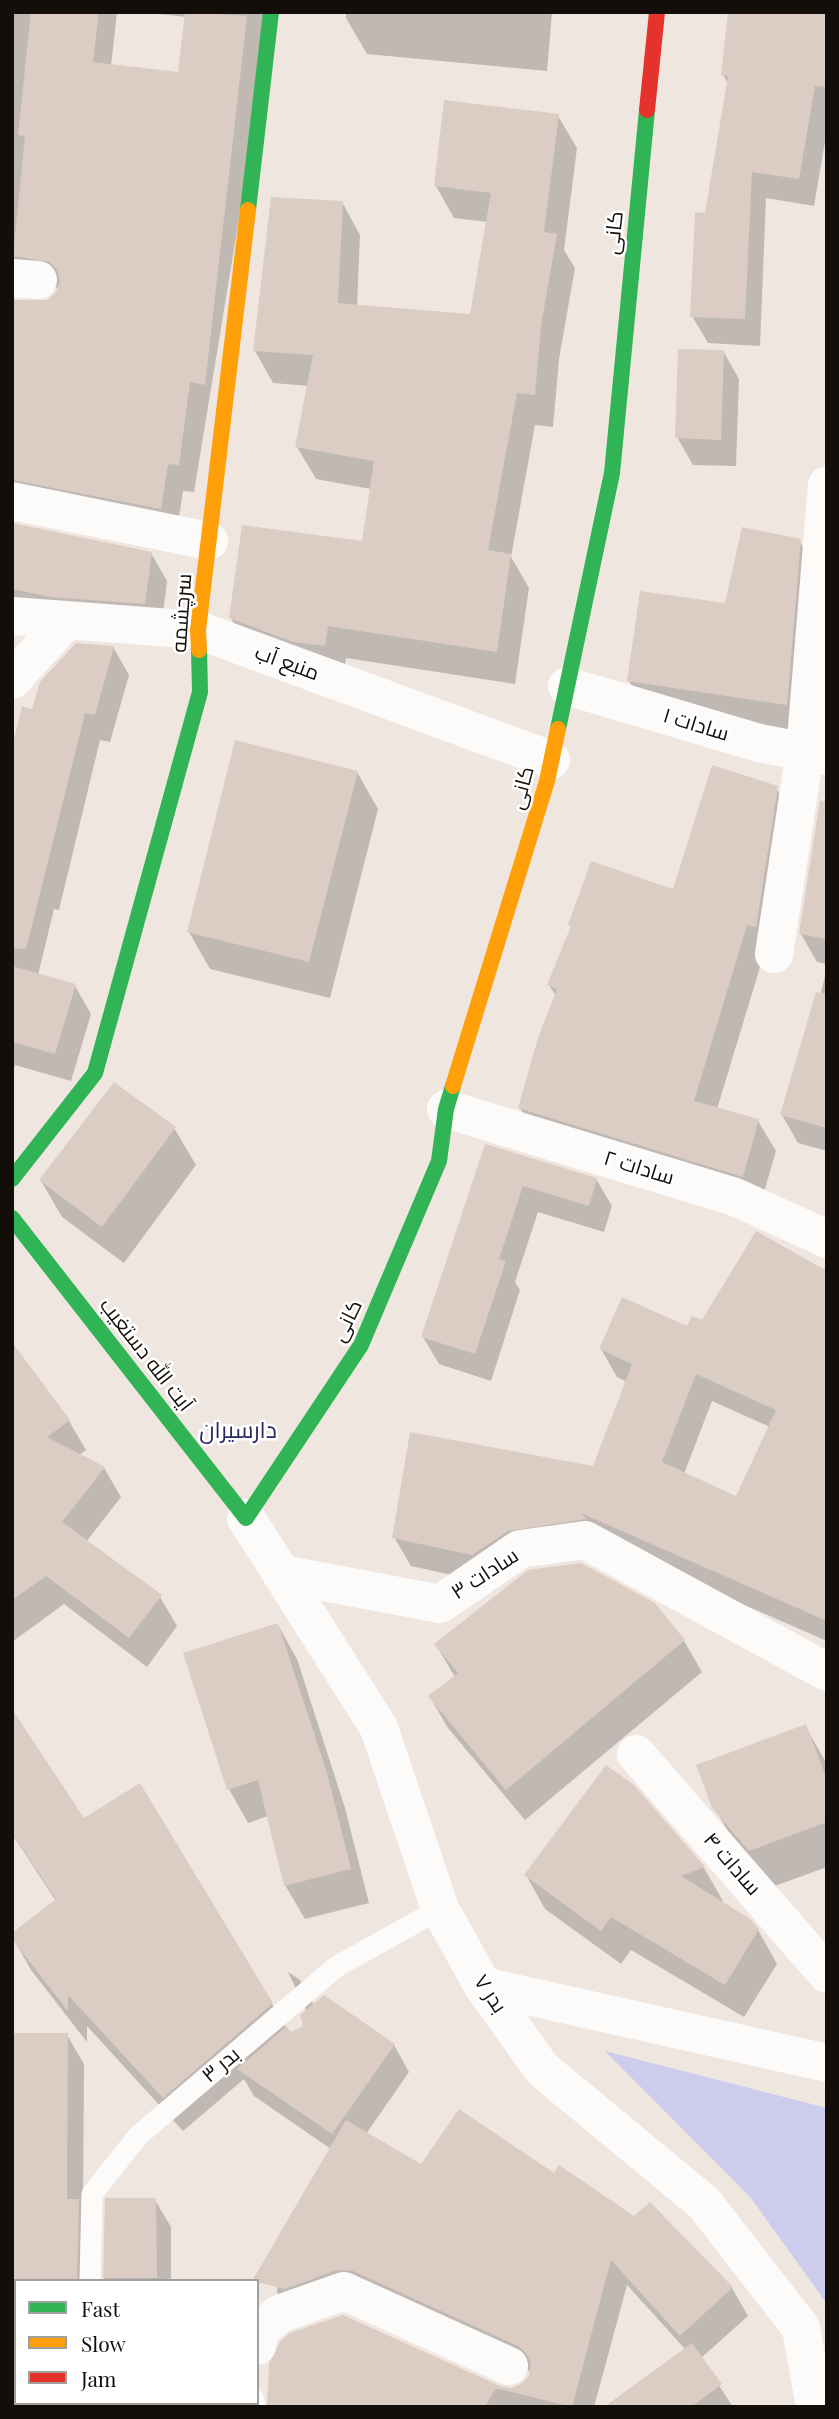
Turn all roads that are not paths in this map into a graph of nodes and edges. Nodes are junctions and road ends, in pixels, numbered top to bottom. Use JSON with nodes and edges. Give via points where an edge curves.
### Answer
{"nodes":[{"id":1,"x":271,"y":12,"type":"edge"},
{"id":2,"x":657,"y":12,"type":"edge"},
{"id":3,"x":827,"y":485,"type":"edge"},
{"id":4,"x":12,"y":501,"type":"edge"},
{"id":5,"x":209,"y":541,"type":"junction"},
{"id":6,"x":12,"y":616,"type":"edge"},
{"id":7,"x":66,"y":621,"type":"junction"},
{"id":8,"x":198,"y":631,"type":"junction"},
{"id":9,"x":12,"y":680,"type":"edge"},
{"id":10,"x":567,"y":686,"type":"junction"},
{"id":11,"x":816,"y":754,"type":"edge"},
{"id":12,"x":551,"y":760,"type":"junction"},
{"id":13,"x":774,"y":954,"type":"dead end"},
{"id":14,"x":446,"y":1109,"type":"junction"},
{"id":15,"x":12,"y":1178,"type":"edge"},
{"id":16,"x":12,"y":1218,"type":"edge"},
{"id":17,"x":827,"y":1239,"type":"edge"},
{"id":18,"x":246,"y":1518,"type":"junction"},
{"id":19,"x":282,"y":1574,"type":"junction"},
{"id":20,"x":827,"y":1672,"type":"edge"},
{"id":21,"x":636,"y":1754,"type":"dead end"},
{"id":22,"x":440,"y":1909,"type":"junction"},
{"id":23,"x":827,"y":1974,"type":"edge"},
{"id":24,"x":483,"y":1986,"type":"junction"},
{"id":25,"x":827,"y":2063,"type":"edge"},
{"id":26,"x":90,"y":2279,"type":"edge"},
{"id":27,"x":259,"y":2336,"type":"edge"},
{"id":28,"x":509,"y":2366,"type":"dead end"},
{"id":29,"x":815,"y":2407,"type":"edge"}],
"edges":[{"from":1,"to":5,"type":"street","name":"سرچشمه"},
{"from":2,"to":10,"type":"street","name":"کانی","via":[[612,473]]},
{"from":3,"to":11,"type":"street"},
{"from":4,"to":5,"type":"street"},
{"from":5,"to":8,"type":"street","name":"سرچشمه"},
{"from":6,"to":7,"type":"street","name":"منبع آب"},
{"from":7,"to":8,"type":"street","name":"منبع آب"},
{"from":7,"to":9,"type":"street"},
{"from":8,"to":12,"type":"street","name":"منبع آب"},
{"from":8,"to":15,"type":"street","name":"سرچشمه","via":[[200,692],[95,1073]]},
{"from":10,"to":11,"type":"street","name":"سادات ۱","via":[[759,743]]},
{"from":10,"to":12,"type":"street","name":"کانی"},
{"from":11,"to":13,"type":"street"},
{"from":12,"to":14,"type":"street","name":"کانی"},
{"from":14,"to":17,"type":"street","name":"سادات ۲","via":[[735,1197]]},
{"from":14,"to":18,"type":"street","name":"کانی","via":[[439,1161],[361,1345]]},
{"from":16,"to":18,"type":"street","name":"آیت الله دستغیب"},
{"from":18,"to":19,"type":"street","name":"بدر ۷"},
{"from":19,"to":20,"type":"street","name":"سادات ۳","via":[[440,1604],[520,1549],[585,1540]]},
{"from":19,"to":22,"type":"street","name":"بدر ۷","via":[[379,1728]]},
{"from":21,"to":23,"type":"street","name":"سادات ۴"},
{"from":22,"to":24,"type":"street","name":"بدر ۷"},
{"from":22,"to":26,"type":"lane","name":"بدر ۳","via":[[336,1967],[138,2136],[92,2194]]},
{"from":24,"to":25,"type":"street"},
{"from":24,"to":29,"type":"street","name":"بدر ۷","via":[[542,2068],[704,2203],[800,2328]]},
{"from":27,"to":28,"type":"street","via":[[279,2314],[344,2291]]}]}
